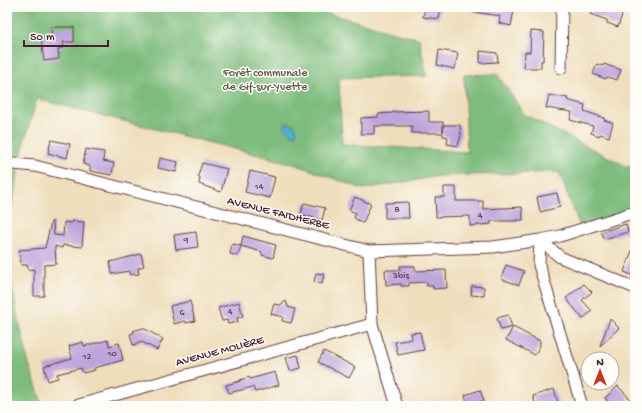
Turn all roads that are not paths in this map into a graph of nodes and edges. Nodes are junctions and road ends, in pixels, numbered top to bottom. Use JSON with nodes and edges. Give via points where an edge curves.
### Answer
{"nodes":[{"id":1,"x":562,"y":7,"type":"edge"},
{"id":2,"x":561,"y":68,"type":"dead end"},
{"id":3,"x":13,"y":164,"type":"dead end"},
{"id":4,"x":635,"y":212,"type":"edge"},
{"id":5,"x":540,"y":240,"type":"junction"},
{"id":6,"x":370,"y":251,"type":"junction"},
{"id":7,"x":635,"y":288,"type":"edge"},
{"id":8,"x":372,"y":324,"type":"junction"},
{"id":9,"x":75,"y":406,"type":"edge"},
{"id":10,"x":397,"y":406,"type":"edge"},
{"id":11,"x":582,"y":406,"type":"edge"}],
"edges":[{"from":1,"to":2,"type":"street"},
{"from":3,"to":6,"type":"street","name":"AVENUE FAIDHERBE","via":[[35,166]]},
{"from":4,"to":5,"type":"street","name":"AVENUE FAIDHERBE"},
{"from":5,"to":6,"type":"street","name":"AVENUE FAIDHERBE","via":[[493,247]]},
{"from":5,"to":7,"type":"street","via":[[560,257]]},
{"from":5,"to":11,"type":"street","via":[[539,265]]},
{"from":6,"to":8,"type":"street"},
{"from":8,"to":9,"type":"street","name":"AVENUE MOLIÈRE"},
{"from":8,"to":10,"type":"street"}]}
